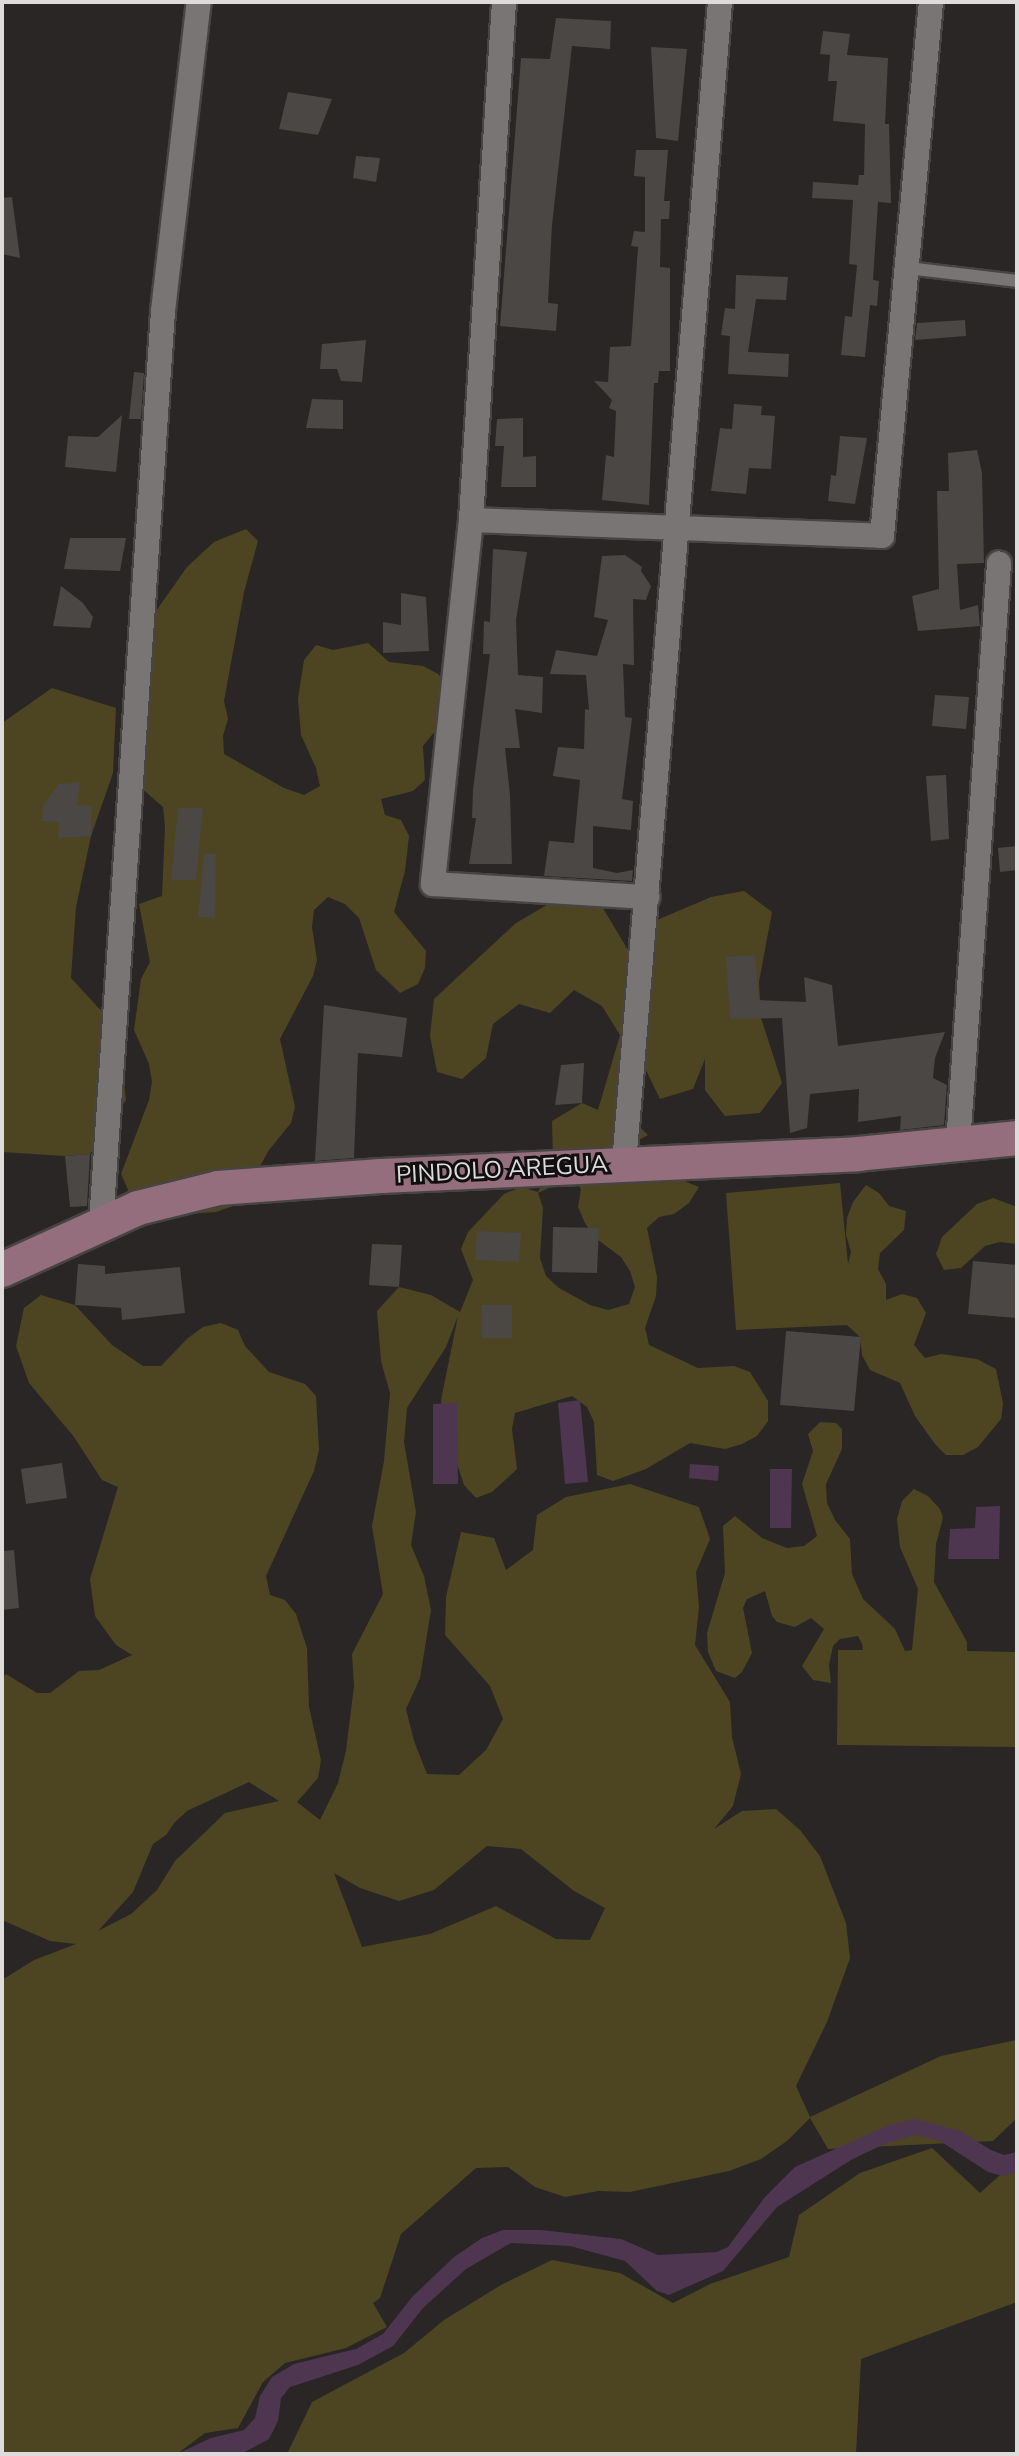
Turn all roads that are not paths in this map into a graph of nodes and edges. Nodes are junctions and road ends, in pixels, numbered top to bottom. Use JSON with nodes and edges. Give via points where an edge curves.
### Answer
{"nodes":[{"id":1,"x":199,"y":2,"type":"edge"},
{"id":2,"x":504,"y":2,"type":"edge"},
{"id":3,"x":720,"y":2,"type":"edge"},
{"id":4,"x":924,"y":2,"type":"edge"},
{"id":5,"x":907,"y":268,"type":"junction"},
{"id":6,"x":1017,"y":281,"type":"edge"},
{"id":7,"x":471,"y":520,"type":"junction"},
{"id":8,"x":678,"y":528,"type":"junction"},
{"id":9,"x":999,"y":563,"type":"dead end"},
{"id":10,"x":648,"y":897,"type":"junction"},
{"id":11,"x":1017,"y":1138,"type":"edge"},
{"id":12,"x":958,"y":1144,"type":"junction"},
{"id":13,"x":624,"y":1164,"type":"junction"},
{"id":14,"x":101,"y":1223,"type":"junction"},
{"id":15,"x":2,"y":1270,"type":"edge"}],
"edges":[{"from":1,"to":14,"type":"street","via":[[163,311]]},
{"from":2,"to":7,"type":"street"},
{"from":3,"to":8,"type":"street"},
{"from":4,"to":5,"type":"street"},
{"from":5,"to":6,"type":"lane"},
{"from":5,"to":8,"type":"street","via":[[882,536]]},
{"from":7,"to":8,"type":"street"},
{"from":7,"to":10,"type":"street","via":[[433,884]]},
{"from":8,"to":10,"type":"street"},
{"from":9,"to":12,"type":"street"},
{"from":10,"to":13,"type":"street"},
{"from":11,"to":12,"type":"main road","name":"PINDOLO AREGUA"},
{"from":12,"to":13,"type":"main road","name":"PINDOLO AREGUA","via":[[858,1154]]},
{"from":13,"to":14,"type":"main road","name":"PINDOLO AREGUA","via":[[218,1188]]},
{"from":14,"to":15,"type":"main road","name":"PINDOLO AREGUA"}]}
